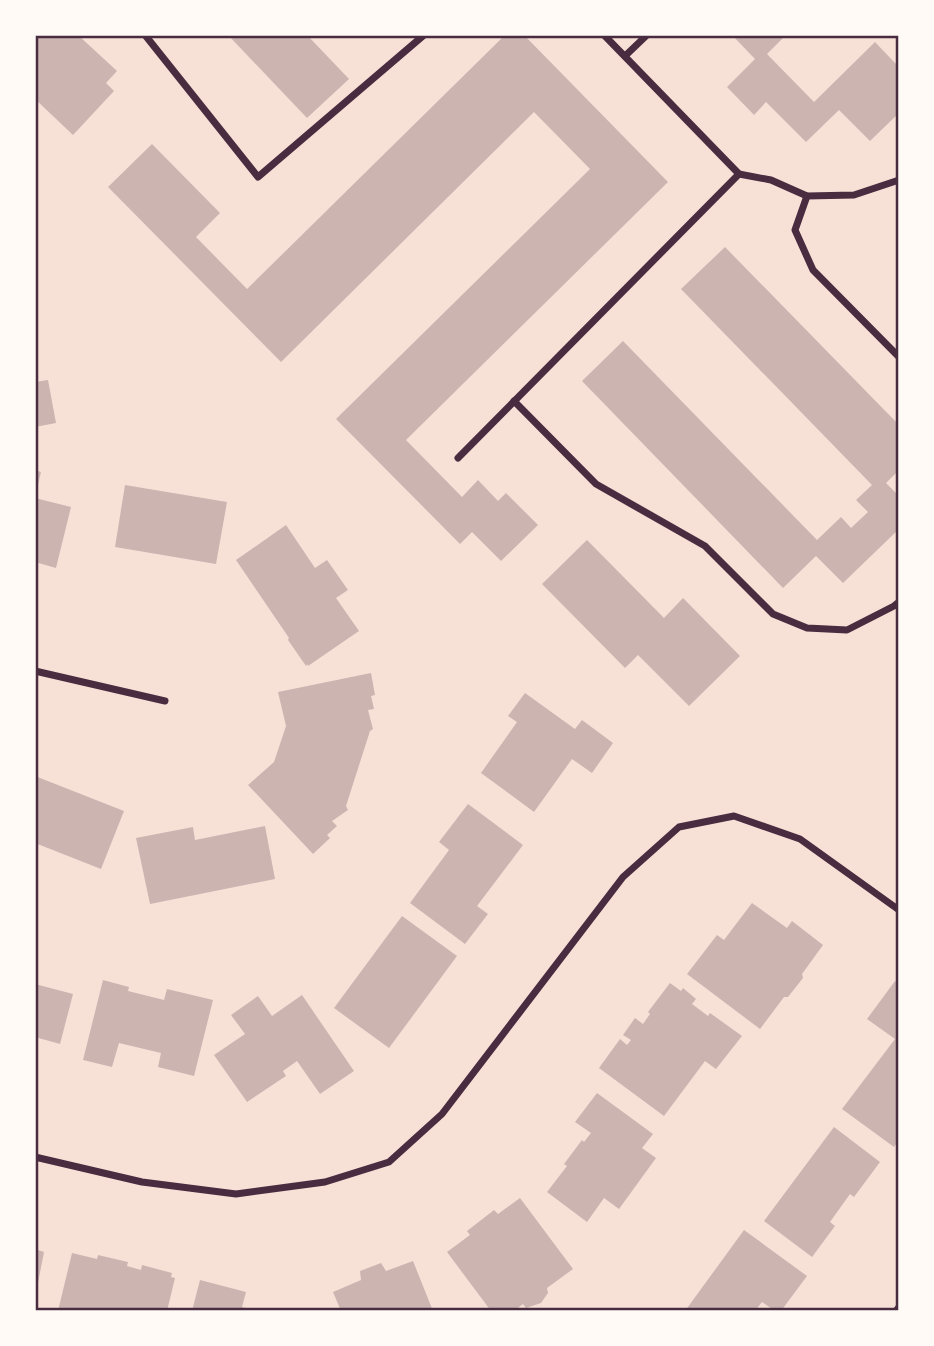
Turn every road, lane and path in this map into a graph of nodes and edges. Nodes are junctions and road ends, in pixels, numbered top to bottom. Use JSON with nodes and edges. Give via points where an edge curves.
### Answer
{"nodes":[{"id":1,"x":145,"y":35,"type":"edge"},
{"id":2,"x":424,"y":35,"type":"edge"},
{"id":3,"x":604,"y":35,"type":"edge"},
{"id":4,"x":647,"y":35,"type":"edge"},
{"id":5,"x":625,"y":56,"type":"junction"},
{"id":6,"x":739,"y":174,"type":"junction"},
{"id":7,"x":899,"y":180,"type":"edge"},
{"id":8,"x":807,"y":196,"type":"junction"},
{"id":9,"x":899,"y":357,"type":"edge"},
{"id":10,"x":514,"y":401,"type":"junction"},
{"id":11,"x":458,"y":458,"type":"dead end"},
{"id":12,"x":899,"y":602,"type":"edge"},
{"id":13,"x":35,"y":671,"type":"edge"},
{"id":14,"x":165,"y":701,"type":"dead end"},
{"id":15,"x":899,"y":910,"type":"edge"},
{"id":16,"x":35,"y":1157,"type":"edge"},
{"id":17,"x":899,"y":1307,"type":"edge"},
{"id":18,"x":896,"y":1311,"type":"edge"}],
"edges":[{"from":1,"to":2,"type":"street","via":[[258,177]]},
{"from":3,"to":5,"type":"street"},
{"from":4,"to":5,"type":"street"},
{"from":5,"to":6,"type":"street"},
{"from":6,"to":8,"type":"street","via":[[771,180]]},
{"from":6,"to":10,"type":"street"},
{"from":7,"to":8,"type":"street","via":[[854,195]]},
{"from":8,"to":9,"type":"street","via":[[795,230],[813,270]]},
{"from":10,"to":11,"type":"street"},
{"from":10,"to":12,"type":"street","via":[[596,484],[705,546],[773,614],[807,628],[847,630]]},
{"from":13,"to":14,"type":"street"},
{"from":15,"to":16,"type":"street","via":[[800,839],[734,816],[679,827],[623,877],[442,1114],[389,1162],[325,1182],[236,1194],[142,1182]]},
{"from":17,"to":18,"type":"street"}]}
